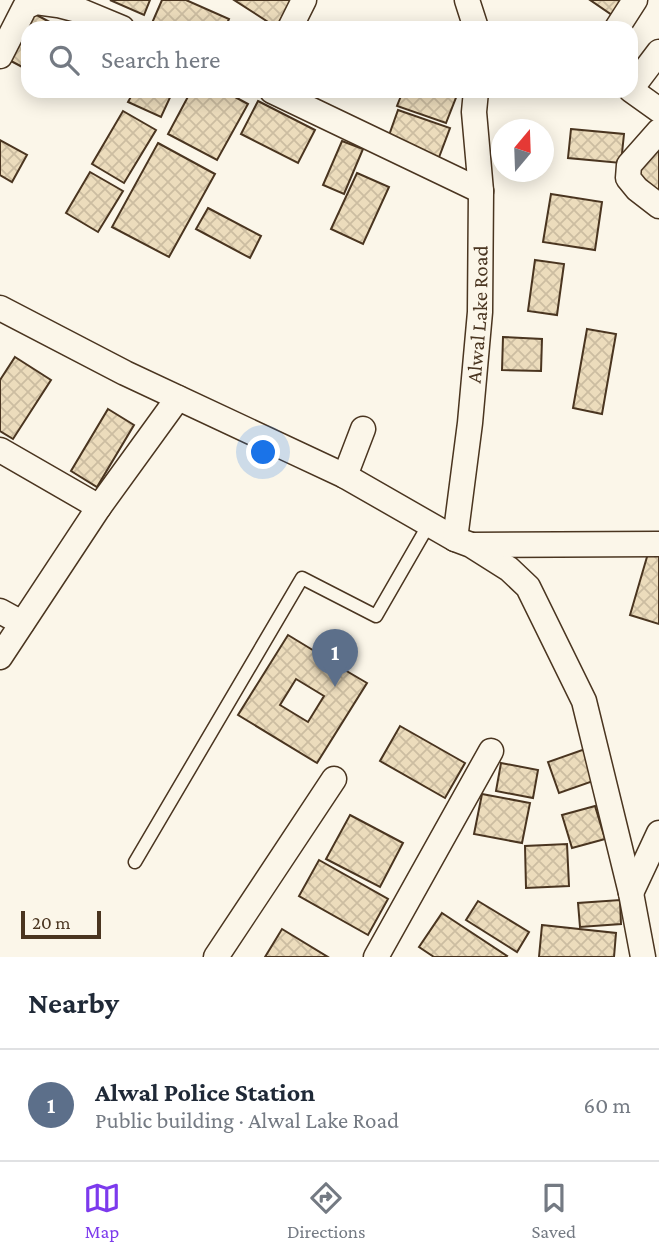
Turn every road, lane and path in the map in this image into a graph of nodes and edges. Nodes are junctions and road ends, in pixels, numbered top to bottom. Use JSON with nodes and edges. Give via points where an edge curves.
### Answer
{"nodes":[{"id":1,"x":304,"y":0,"type":"edge"},
{"id":2,"x":467,"y":0,"type":"edge"},
{"id":3,"x":635,"y":0,"type":"edge"},
{"id":4,"x":59,"y":2,"type":"edge"},
{"id":5,"x":105,"y":21,"type":"edge"},
{"id":6,"x":294,"y":21,"type":"edge"},
{"id":7,"x":474,"y":21,"type":"edge"},
{"id":8,"x":622,"y":21,"type":"edge"},
{"id":9,"x":659,"y":52,"type":"edge"},
{"id":10,"x":0,"y":56,"type":"edge"},
{"id":11,"x":638,"y":80,"type":"edge"},
{"id":12,"x":638,"y":95,"type":"edge"},
{"id":13,"x":287,"y":98,"type":"edge"},
{"id":14,"x":475,"y":98,"type":"edge"},
{"id":15,"x":659,"y":110,"type":"edge"},
{"id":16,"x":659,"y":131,"type":"edge"},
{"id":17,"x":481,"y":191,"type":"junction"},
{"id":18,"x":659,"y":206,"type":"edge"},
{"id":19,"x":0,"y":308,"type":"edge"},
{"id":20,"x":178,"y":398,"type":"junction"},
{"id":21,"x":363,"y":429,"type":"dead end"},
{"id":22,"x":0,"y":450,"type":"edge"},
{"id":23,"x":345,"y":476,"type":"junction"},
{"id":24,"x":99,"y":507,"type":"junction"},
{"id":25,"x":429,"y":524,"type":"junction"},
{"id":26,"x":463,"y":542,"type":"junction"},
{"id":27,"x":659,"y":544,"type":"edge"},
{"id":28,"x":0,"y":611,"type":"edge"},
{"id":29,"x":22,"y":624,"type":"junction"},
{"id":30,"x":0,"y":657,"type":"edge"},
{"id":31,"x":491,"y":751,"type":"dead end"},
{"id":32,"x":334,"y":779,"type":"dead end"},
{"id":33,"x":659,"y":832,"type":"edge"},
{"id":34,"x":135,"y":863,"type":"dead end"},
{"id":35,"x":631,"y":893,"type":"junction"},
{"id":36,"x":216,"y":957,"type":"edge"},
{"id":37,"x":376,"y":957,"type":"edge"},
{"id":38,"x":643,"y":957,"type":"edge"}],
"edges":[{"from":1,"to":6,"type":"street"},
{"from":2,"to":7,"type":"street"},
{"from":3,"to":8,"type":"street"},
{"from":4,"to":5,"type":"street"},
{"from":4,"to":10,"type":"street","via":[[25,7]]},
{"from":9,"to":11,"type":"street"},
{"from":12,"to":15,"type":"street"},
{"from":13,"to":17,"type":"street"},
{"from":14,"to":17,"type":"street","name":"Alwal Lake Road"},
{"from":16,"to":18,"type":"street","via":[[629,165],[628,178]]},
{"from":17,"to":26,"type":"street","name":"Alwal Lake Road","via":[[480,312]]},
{"from":19,"to":20,"type":"street"},
{"from":20,"to":23,"type":"street"},
{"from":20,"to":24,"type":"street"},
{"from":21,"to":23,"type":"street"},
{"from":22,"to":24,"type":"street"},
{"from":23,"to":25,"type":"street"},
{"from":24,"to":29,"type":"street"},
{"from":25,"to":26,"type":"street"},
{"from":25,"to":34,"type":"lane","via":[[376,616],[302,578]]},
{"from":26,"to":27,"type":"street"},
{"from":26,"to":35,"type":"street","via":[[509,569],[528,587],[584,701]]},
{"from":28,"to":29,"type":"street"},
{"from":29,"to":30,"type":"street"},
{"from":31,"to":37,"type":"street"},
{"from":32,"to":36,"type":"street"},
{"from":33,"to":35,"type":"street"},
{"from":35,"to":38,"type":"street"}]}
